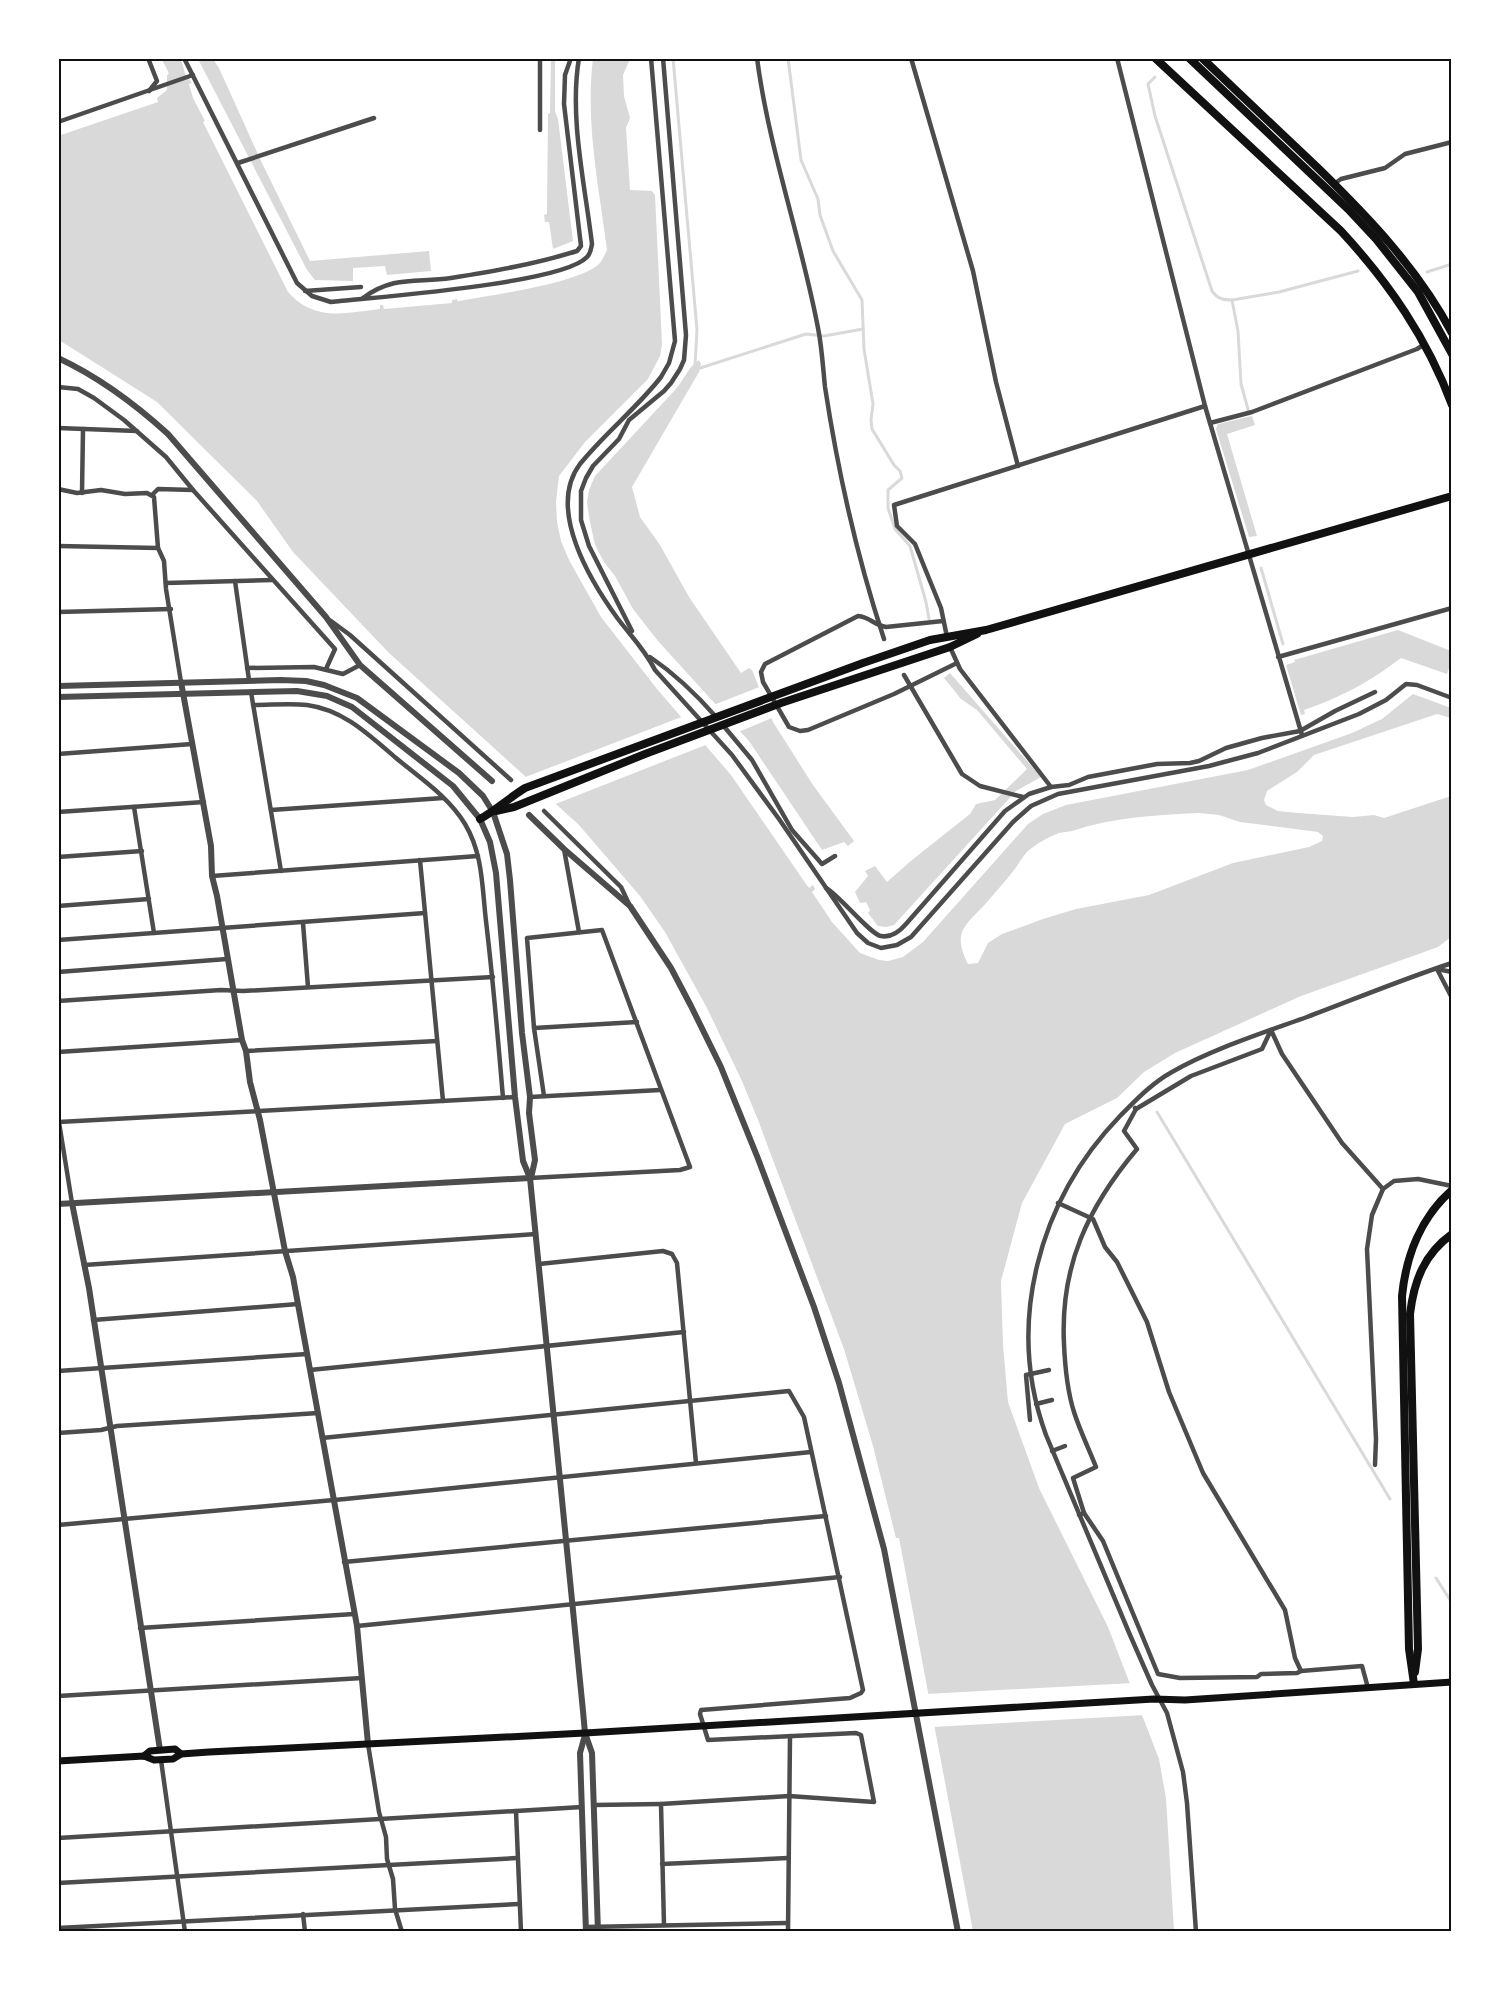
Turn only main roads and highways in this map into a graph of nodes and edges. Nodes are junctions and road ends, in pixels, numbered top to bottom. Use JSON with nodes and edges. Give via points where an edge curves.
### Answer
{"nodes":[{"id":1,"x":1155,"y":58,"type":"edge"},
{"id":2,"x":1189,"y":58,"type":"edge"},
{"id":3,"x":1202,"y":58,"type":"edge"},
{"id":4,"x":1452,"y":333,"type":"edge"},
{"id":5,"x":1452,"y":354,"type":"edge"},
{"id":6,"x":1452,"y":405,"type":"edge"},
{"id":7,"x":1452,"y":496,"type":"edge"},
{"id":8,"x":986,"y":630,"type":"junction"},
{"id":9,"x":493,"y":812,"type":"junction"},
{"id":10,"x":480,"y":819,"type":"road end"},
{"id":11,"x":1452,"y":1188,"type":"edge"},
{"id":12,"x":1448,"y":1237,"type":"edge"},
{"id":13,"x":1452,"y":1682,"type":"edge"},
{"id":14,"x":1414,"y":1684,"type":"junction"},
{"id":15,"x":180,"y":1754,"type":"junction"},
{"id":16,"x":144,"y":1756,"type":"junction"},
{"id":17,"x":58,"y":1761,"type":"edge"}],
"edges":[{"from":1,"to":6,"type":"main road","via":[[1341,231],[1381,276],[1425,344]]},
{"from":2,"to":5,"type":"highway","via":[[1376,239],[1418,292]]},
{"from":3,"to":4,"type":"main road","via":[[1382,232],[1420,281]]},
{"from":7,"to":8,"type":"main road"},
{"from":8,"to":9,"type":"main road","via":[[950,647],[781,703]]},
{"from":8,"to":9,"type":"main road","via":[[897,652],[777,693],[525,789]]},
{"from":9,"to":10,"type":"main road"},
{"from":11,"to":14,"type":"highway","via":[[1412,1247],[1401,1314],[1409,1649]]},
{"from":12,"to":14,"type":"highway","via":[[1422,1266],[1410,1314],[1418,1649]]},
{"from":13,"to":14,"type":"main road"},
{"from":14,"to":15,"type":"main road","via":[[1185,1700]]},
{"from":15,"to":16,"type":"main road","via":[[161,1760]]},
{"from":15,"to":16,"type":"main road","via":[[175,1749],[150,1751]]},
{"from":16,"to":17,"type":"main road"}]}
